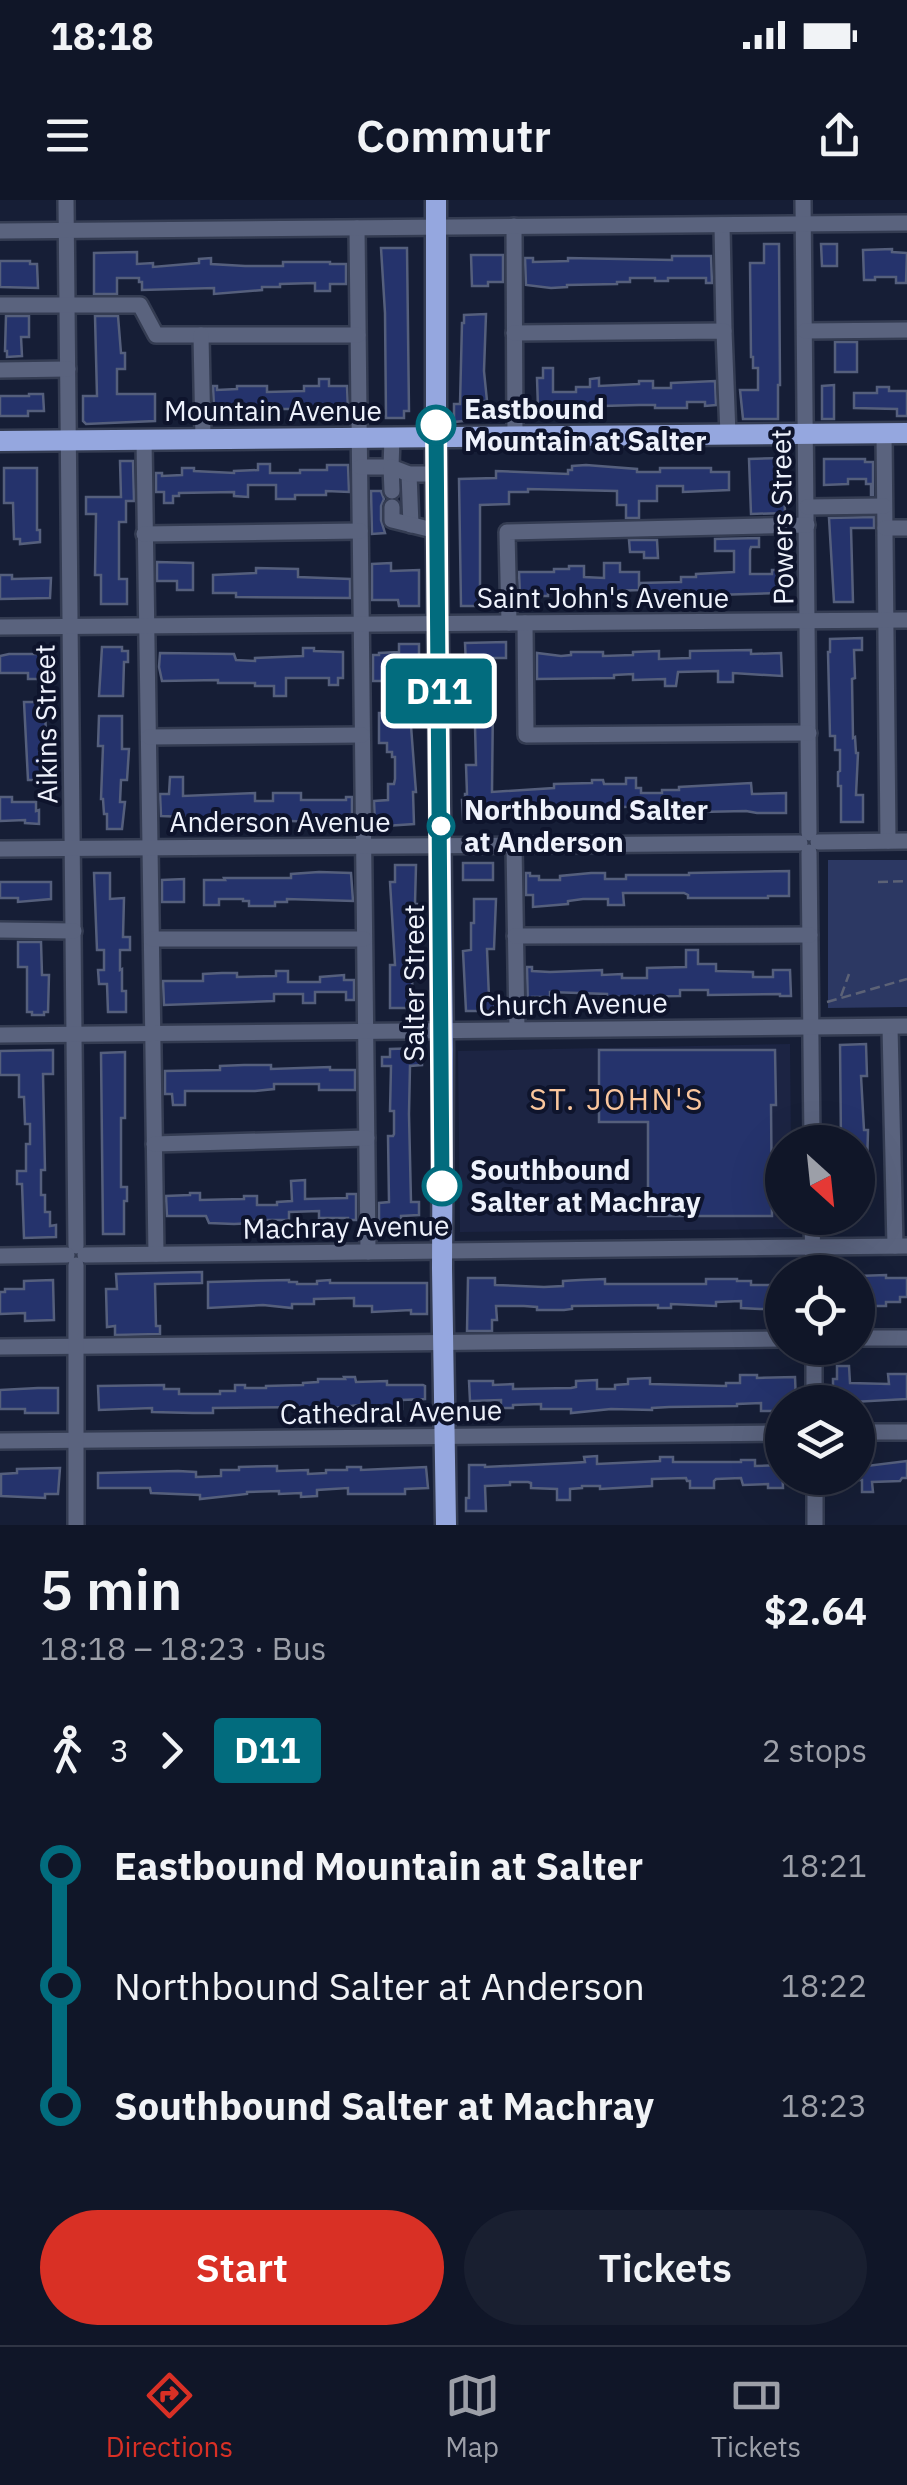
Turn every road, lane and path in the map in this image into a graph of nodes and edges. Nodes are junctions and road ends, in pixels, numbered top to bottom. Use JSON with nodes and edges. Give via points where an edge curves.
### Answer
{"nodes":[{"id":1,"x":66,"y":200,"type":"edge"},
{"id":2,"x":436,"y":200,"type":"edge"},
{"id":3,"x":804,"y":200,"type":"edge"},
{"id":4,"x":804,"y":224,"type":"junction"},
{"id":5,"x":907,"y":224,"type":"edge"},
{"id":6,"x":722,"y":225,"type":"junction"},
{"id":7,"x":514,"y":226,"type":"junction"},
{"id":8,"x":436,"y":227,"type":"junction"},
{"id":9,"x":357,"y":228,"type":"junction"},
{"id":10,"x":0,"y":230,"type":"edge"},
{"id":11,"x":66,"y":230,"type":"junction"},
{"id":12,"x":67,"y":304,"type":"junction"},
{"id":13,"x":0,"y":305,"type":"edge"},
{"id":14,"x":907,"y":330,"type":"edge"},
{"id":15,"x":724,"y":331,"type":"junction"},
{"id":16,"x":804,"y":331,"type":"junction"},
{"id":17,"x":514,"y":333,"type":"junction"},
{"id":18,"x":202,"y":335,"type":"junction"},
{"id":19,"x":358,"y":335,"type":"junction"},
{"id":20,"x":68,"y":369,"type":"junction"},
{"id":21,"x":0,"y":370,"type":"edge"},
{"id":22,"x":907,"y":433,"type":"edge"},
{"id":23,"x":806,"y":434,"type":"junction"},
{"id":24,"x":884,"y":434,"type":"junction"},
{"id":25,"x":728,"y":435,"type":"junction"},
{"id":26,"x":515,"y":437,"type":"junction"},
{"id":27,"x":359,"y":438,"type":"junction"},
{"id":28,"x":392,"y":438,"type":"junction"},
{"id":29,"x":436,"y":438,"type":"junction"},
{"id":30,"x":203,"y":439,"type":"junction"},
{"id":31,"x":68,"y":440,"type":"junction"},
{"id":32,"x":144,"y":440,"type":"junction"},
{"id":33,"x":0,"y":441,"type":"edge"},
{"id":34,"x":360,"y":467,"type":"junction"},
{"id":35,"x":391,"y":467,"type":"junction"},
{"id":36,"x":409,"y":474,"type":"junction"},
{"id":37,"x":436,"y":474,"type":"junction"},
{"id":38,"x":884,"y":506,"type":"junction"},
{"id":39,"x":806,"y":507,"type":"junction"},
{"id":40,"x":411,"y":525,"type":"junction"},
{"id":41,"x":807,"y":525,"type":"junction"},
{"id":42,"x":885,"y":528,"type":"junction"},
{"id":43,"x":907,"y":528,"type":"edge"},
{"id":44,"x":360,"y":532,"type":"junction"},
{"id":45,"x":437,"y":532,"type":"junction"},
{"id":46,"x":144,"y":534,"type":"junction"},
{"id":47,"x":886,"y":620,"type":"junction"},
{"id":48,"x":907,"y":620,"type":"edge"},
{"id":49,"x":808,"y":621,"type":"junction"},
{"id":50,"x":517,"y":623,"type":"junction"},
{"id":51,"x":361,"y":624,"type":"junction"},
{"id":52,"x":438,"y":624,"type":"junction"},
{"id":53,"x":69,"y":626,"type":"junction"},
{"id":54,"x":146,"y":626,"type":"junction"},
{"id":55,"x":0,"y":627,"type":"edge"},
{"id":56,"x":887,"y":730,"type":"junction"},
{"id":57,"x":907,"y":730,"type":"edge"},
{"id":58,"x":809,"y":733,"type":"junction"},
{"id":59,"x":362,"y":735,"type":"junction"},
{"id":60,"x":149,"y":737,"type":"junction"},
{"id":61,"x":888,"y":841,"type":"junction"},
{"id":62,"x":907,"y":841,"type":"edge"},
{"id":63,"x":809,"y":842,"type":"junction"},
{"id":64,"x":441,"y":845,"type":"junction"},
{"id":65,"x":514,"y":845,"type":"junction"},
{"id":66,"x":364,"y":846,"type":"junction"},
{"id":67,"x":74,"y":848,"type":"junction"},
{"id":68,"x":150,"y":848,"type":"junction"},
{"id":69,"x":0,"y":849,"type":"edge"},
{"id":70,"x":878,"y":882,"type":"dead end"},
{"id":71,"x":907,"y":882,"type":"edge"},
{"id":72,"x":0,"y":930,"type":"edge"},
{"id":73,"x":74,"y":931,"type":"junction"},
{"id":74,"x":810,"y":935,"type":"junction"},
{"id":75,"x":515,"y":936,"type":"junction"},
{"id":76,"x":152,"y":939,"type":"junction"},
{"id":77,"x":364,"y":939,"type":"junction"},
{"id":78,"x":849,"y":974,"type":"dead end"},
{"id":79,"x":907,"y":978,"type":"edge"},
{"id":80,"x":841,"y":998,"type":"junction"},
{"id":81,"x":827,"y":1002,"type":"dead end"},
{"id":82,"x":899,"y":1026,"type":"edge"},
{"id":83,"x":811,"y":1027,"type":"junction"},
{"id":84,"x":516,"y":1029,"type":"junction"},
{"id":85,"x":442,"y":1030,"type":"junction"},
{"id":86,"x":366,"y":1031,"type":"junction"},
{"id":87,"x":153,"y":1033,"type":"junction"},
{"id":88,"x":74,"y":1034,"type":"junction"},
{"id":89,"x":0,"y":1035,"type":"edge"},
{"id":90,"x":812,"y":1125,"type":"edge"},
{"id":91,"x":367,"y":1138,"type":"junction"},
{"id":92,"x":899,"y":1138,"type":"edge"},
{"id":93,"x":154,"y":1144,"type":"junction"},
{"id":94,"x":812,"y":1235,"type":"edge"},
{"id":95,"x":901,"y":1246,"type":"edge"},
{"id":96,"x":812,"y":1247,"type":"junction"},
{"id":97,"x":442,"y":1251,"type":"junction"},
{"id":98,"x":368,"y":1252,"type":"junction"},
{"id":99,"x":156,"y":1254,"type":"junction"},
{"id":100,"x":76,"y":1255,"type":"junction"},
{"id":101,"x":812,"y":1255,"type":"edge"},
{"id":102,"x":0,"y":1256,"type":"edge"},
{"id":103,"x":765,"y":1338,"type":"edge"},
{"id":104,"x":875,"y":1338,"type":"edge"},
{"id":105,"x":907,"y":1338,"type":"edge"},
{"id":106,"x":443,"y":1343,"type":"junction"},
{"id":107,"x":76,"y":1346,"type":"junction"},
{"id":108,"x":0,"y":1347,"type":"edge"},
{"id":109,"x":875,"y":1432,"type":"edge"},
{"id":110,"x":907,"y":1432,"type":"edge"},
{"id":111,"x":765,"y":1433,"type":"edge"},
{"id":112,"x":445,"y":1436,"type":"junction"},
{"id":113,"x":77,"y":1440,"type":"junction"},
{"id":114,"x":0,"y":1441,"type":"edge"},
{"id":115,"x":815,"y":1495,"type":"edge"},
{"id":116,"x":76,"y":1525,"type":"edge"},
{"id":117,"x":446,"y":1525,"type":"edge"},
{"id":118,"x":815,"y":1525,"type":"edge"}],
"edges":[{"from":1,"to":11,"type":"street","name":"Aikins Street"},
{"from":2,"to":8,"type":"main road","name":"Salter Street"},
{"from":3,"to":4,"type":"street","name":"Powers Street"},
{"from":4,"to":5,"type":"street"},
{"from":4,"to":6,"type":"street"},
{"from":4,"to":16,"type":"street","name":"Powers Street"},
{"from":6,"to":7,"type":"street"},
{"from":6,"to":15,"type":"street"},
{"from":7,"to":8,"type":"street"},
{"from":7,"to":17,"type":"street"},
{"from":8,"to":9,"type":"street"},
{"from":8,"to":29,"type":"main road","name":"Salter Street"},
{"from":9,"to":11,"type":"street"},
{"from":9,"to":19,"type":"street"},
{"from":10,"to":11,"type":"street"},
{"from":11,"to":12,"type":"street","name":"Aikins Street"},
{"from":12,"to":13,"type":"street"},
{"from":12,"to":18,"type":"street","via":[[140,304],[156,335]]},
{"from":12,"to":20,"type":"street","name":"Aikins Street"},
{"from":14,"to":16,"type":"street"},
{"from":15,"to":17,"type":"street"},
{"from":15,"to":25,"type":"street"},
{"from":16,"to":23,"type":"street","name":"Powers Street"},
{"from":17,"to":26,"type":"street"},
{"from":18,"to":19,"type":"street"},
{"from":18,"to":30,"type":"street"},
{"from":19,"to":27,"type":"street"},
{"from":20,"to":21,"type":"street"},
{"from":20,"to":31,"type":"street","name":"Aikins Street"},
{"from":22,"to":24,"type":"main road","name":"Mountain Avenue"},
{"from":23,"to":24,"type":"main road","name":"Mountain Avenue"},
{"from":23,"to":25,"type":"main road","name":"Mountain Avenue"},
{"from":23,"to":39,"type":"street","name":"Powers Street"},
{"from":24,"to":38,"type":"street"},
{"from":25,"to":26,"type":"main road","name":"Mountain Avenue"},
{"from":26,"to":29,"type":"main road","name":"Mountain Avenue"},
{"from":27,"to":28,"type":"main road","name":"Mountain Avenue"},
{"from":27,"to":30,"type":"main road","name":"Mountain Avenue"},
{"from":27,"to":34,"type":"street"},
{"from":28,"to":29,"type":"main road","name":"Mountain Avenue"},
{"from":28,"to":35,"type":"street"},
{"from":29,"to":37,"type":"main road","name":"Salter Street"},
{"from":30,"to":32,"type":"main road","name":"Mountain Avenue"},
{"from":31,"to":32,"type":"main road","name":"Mountain Avenue"},
{"from":31,"to":33,"type":"main road","name":"Mountain Avenue"},
{"from":31,"to":53,"type":"street","name":"Aikins Street"},
{"from":32,"to":46,"type":"street"},
{"from":34,"to":35,"type":"street"},
{"from":34,"to":44,"type":"street"},
{"from":35,"to":36,"type":"street"},
{"from":35,"to":40,"type":"street","via":[[392,520]]},
{"from":36,"to":37,"type":"street"},
{"from":36,"to":40,"type":"street"},
{"from":37,"to":45,"type":"main road","name":"Salter Street"},
{"from":38,"to":39,"type":"street"},
{"from":38,"to":42,"type":"street"},
{"from":39,"to":41,"type":"street","name":"Powers Street"},
{"from":40,"to":45,"type":"street"},
{"from":41,"to":49,"type":"street","name":"Powers Street"},
{"from":41,"to":50,"type":"street","via":[[507,532]]},
{"from":42,"to":43,"type":"street"},
{"from":42,"to":47,"type":"street"},
{"from":44,"to":46,"type":"street"},
{"from":44,"to":51,"type":"street"},
{"from":45,"to":52,"type":"main road","name":"Salter Street"},
{"from":46,"to":54,"type":"street"},
{"from":47,"to":48,"type":"street","name":"Saint John's Avenue"},
{"from":47,"to":49,"type":"street","name":"Saint John's Avenue"},
{"from":47,"to":56,"type":"street"},
{"from":49,"to":50,"type":"street","name":"Saint John's Avenue"},
{"from":49,"to":58,"type":"street","name":"Powers Street"},
{"from":50,"to":52,"type":"street","name":"Saint John's Avenue"},
{"from":50,"to":58,"type":"street","via":[[526,735]]},
{"from":51,"to":52,"type":"street","name":"Saint John's Avenue"},
{"from":51,"to":54,"type":"street","name":"Saint John's Avenue"},
{"from":51,"to":59,"type":"street"},
{"from":52,"to":64,"type":"main road","name":"Salter Street"},
{"from":53,"to":54,"type":"street","name":"Saint John's Avenue"},
{"from":53,"to":55,"type":"street","name":"Saint John's Avenue"},
{"from":53,"to":67,"type":"street","name":"Aikins Street"},
{"from":54,"to":60,"type":"street"},
{"from":56,"to":57,"type":"street"},
{"from":56,"to":61,"type":"street"},
{"from":58,"to":63,"type":"street","name":"Powers Street"},
{"from":59,"to":60,"type":"street"},
{"from":59,"to":66,"type":"street"},
{"from":60,"to":68,"type":"street"},
{"from":61,"to":62,"type":"street","name":"Anderson Avenue"},
{"from":61,"to":63,"type":"street","name":"Anderson Avenue"},
{"from":63,"to":65,"type":"street","name":"Anderson Avenue"},
{"from":63,"to":74,"type":"street","name":"Powers Street"},
{"from":64,"to":65,"type":"street","name":"Anderson Avenue"},
{"from":64,"to":66,"type":"street","name":"Anderson Avenue"},
{"from":64,"to":85,"type":"main road","name":"Salter Street"},
{"from":65,"to":75,"type":"street"},
{"from":66,"to":68,"type":"street","name":"Anderson Avenue"},
{"from":66,"to":77,"type":"street"},
{"from":67,"to":68,"type":"street","name":"Anderson Avenue"},
{"from":67,"to":69,"type":"street","name":"Anderson Avenue"},
{"from":67,"to":73,"type":"street","name":"Aikins Street"},
{"from":68,"to":76,"type":"street"},
{"from":70,"to":71,"type":"path"},
{"from":72,"to":73,"type":"street"},
{"from":73,"to":88,"type":"street","name":"Aikins Street"},
{"from":74,"to":75,"type":"street"},
{"from":74,"to":83,"type":"street","name":"Powers Street"},
{"from":75,"to":84,"type":"street"},
{"from":76,"to":77,"type":"street"},
{"from":76,"to":87,"type":"street"},
{"from":77,"to":86,"type":"street"},
{"from":78,"to":80,"type":"path"},
{"from":79,"to":80,"type":"path"},
{"from":80,"to":81,"type":"path"},
{"from":82,"to":83,"type":"street","name":"Church Avenue"},
{"from":82,"to":92,"type":"street"},
{"from":83,"to":84,"type":"street","name":"Church Avenue"},
{"from":83,"to":90,"type":"street","name":"Powers Street"},
{"from":84,"to":85,"type":"street","name":"Church Avenue"},
{"from":85,"to":86,"type":"street","name":"Church Avenue"},
{"from":85,"to":97,"type":"main road","name":"Salter Street"},
{"from":86,"to":87,"type":"street","name":"Church Avenue"},
{"from":86,"to":91,"type":"street"},
{"from":87,"to":88,"type":"street","name":"Church Avenue"},
{"from":87,"to":93,"type":"street"},
{"from":88,"to":89,"type":"street","name":"Church Avenue"},
{"from":88,"to":100,"type":"street","name":"Aikins Street"},
{"from":91,"to":93,"type":"street"},
{"from":91,"to":98,"type":"street"},
{"from":92,"to":95,"type":"street"},
{"from":93,"to":99,"type":"street"},
{"from":94,"to":96,"type":"street"},
{"from":95,"to":96,"type":"street","name":"Machray Avenue"},
{"from":96,"to":97,"type":"street","name":"Machray Avenue"},
{"from":96,"to":101,"type":"street"},
{"from":97,"to":98,"type":"street","name":"Machray Avenue"},
{"from":97,"to":106,"type":"main road","name":"Salter Street"},
{"from":98,"to":99,"type":"street","name":"Machray Avenue"},
{"from":99,"to":100,"type":"street","name":"Machray Avenue"},
{"from":100,"to":102,"type":"street","name":"Machray Avenue"},
{"from":100,"to":107,"type":"street","name":"Aikins Street"},
{"from":103,"to":106,"type":"street"},
{"from":104,"to":105,"type":"street"},
{"from":106,"to":107,"type":"street"},
{"from":106,"to":112,"type":"main road","name":"Salter Street"},
{"from":107,"to":108,"type":"street"},
{"from":107,"to":113,"type":"street","name":"Aikins Street"},
{"from":109,"to":110,"type":"street"},
{"from":111,"to":112,"type":"street","name":"Cathedral Avenue"},
{"from":112,"to":113,"type":"street","name":"Cathedral Avenue"},
{"from":112,"to":117,"type":"main road","name":"Salter Street"},
{"from":113,"to":114,"type":"street","name":"Cathedral Avenue"},
{"from":113,"to":116,"type":"street","name":"Aikins Street"},
{"from":115,"to":118,"type":"street"}]}
